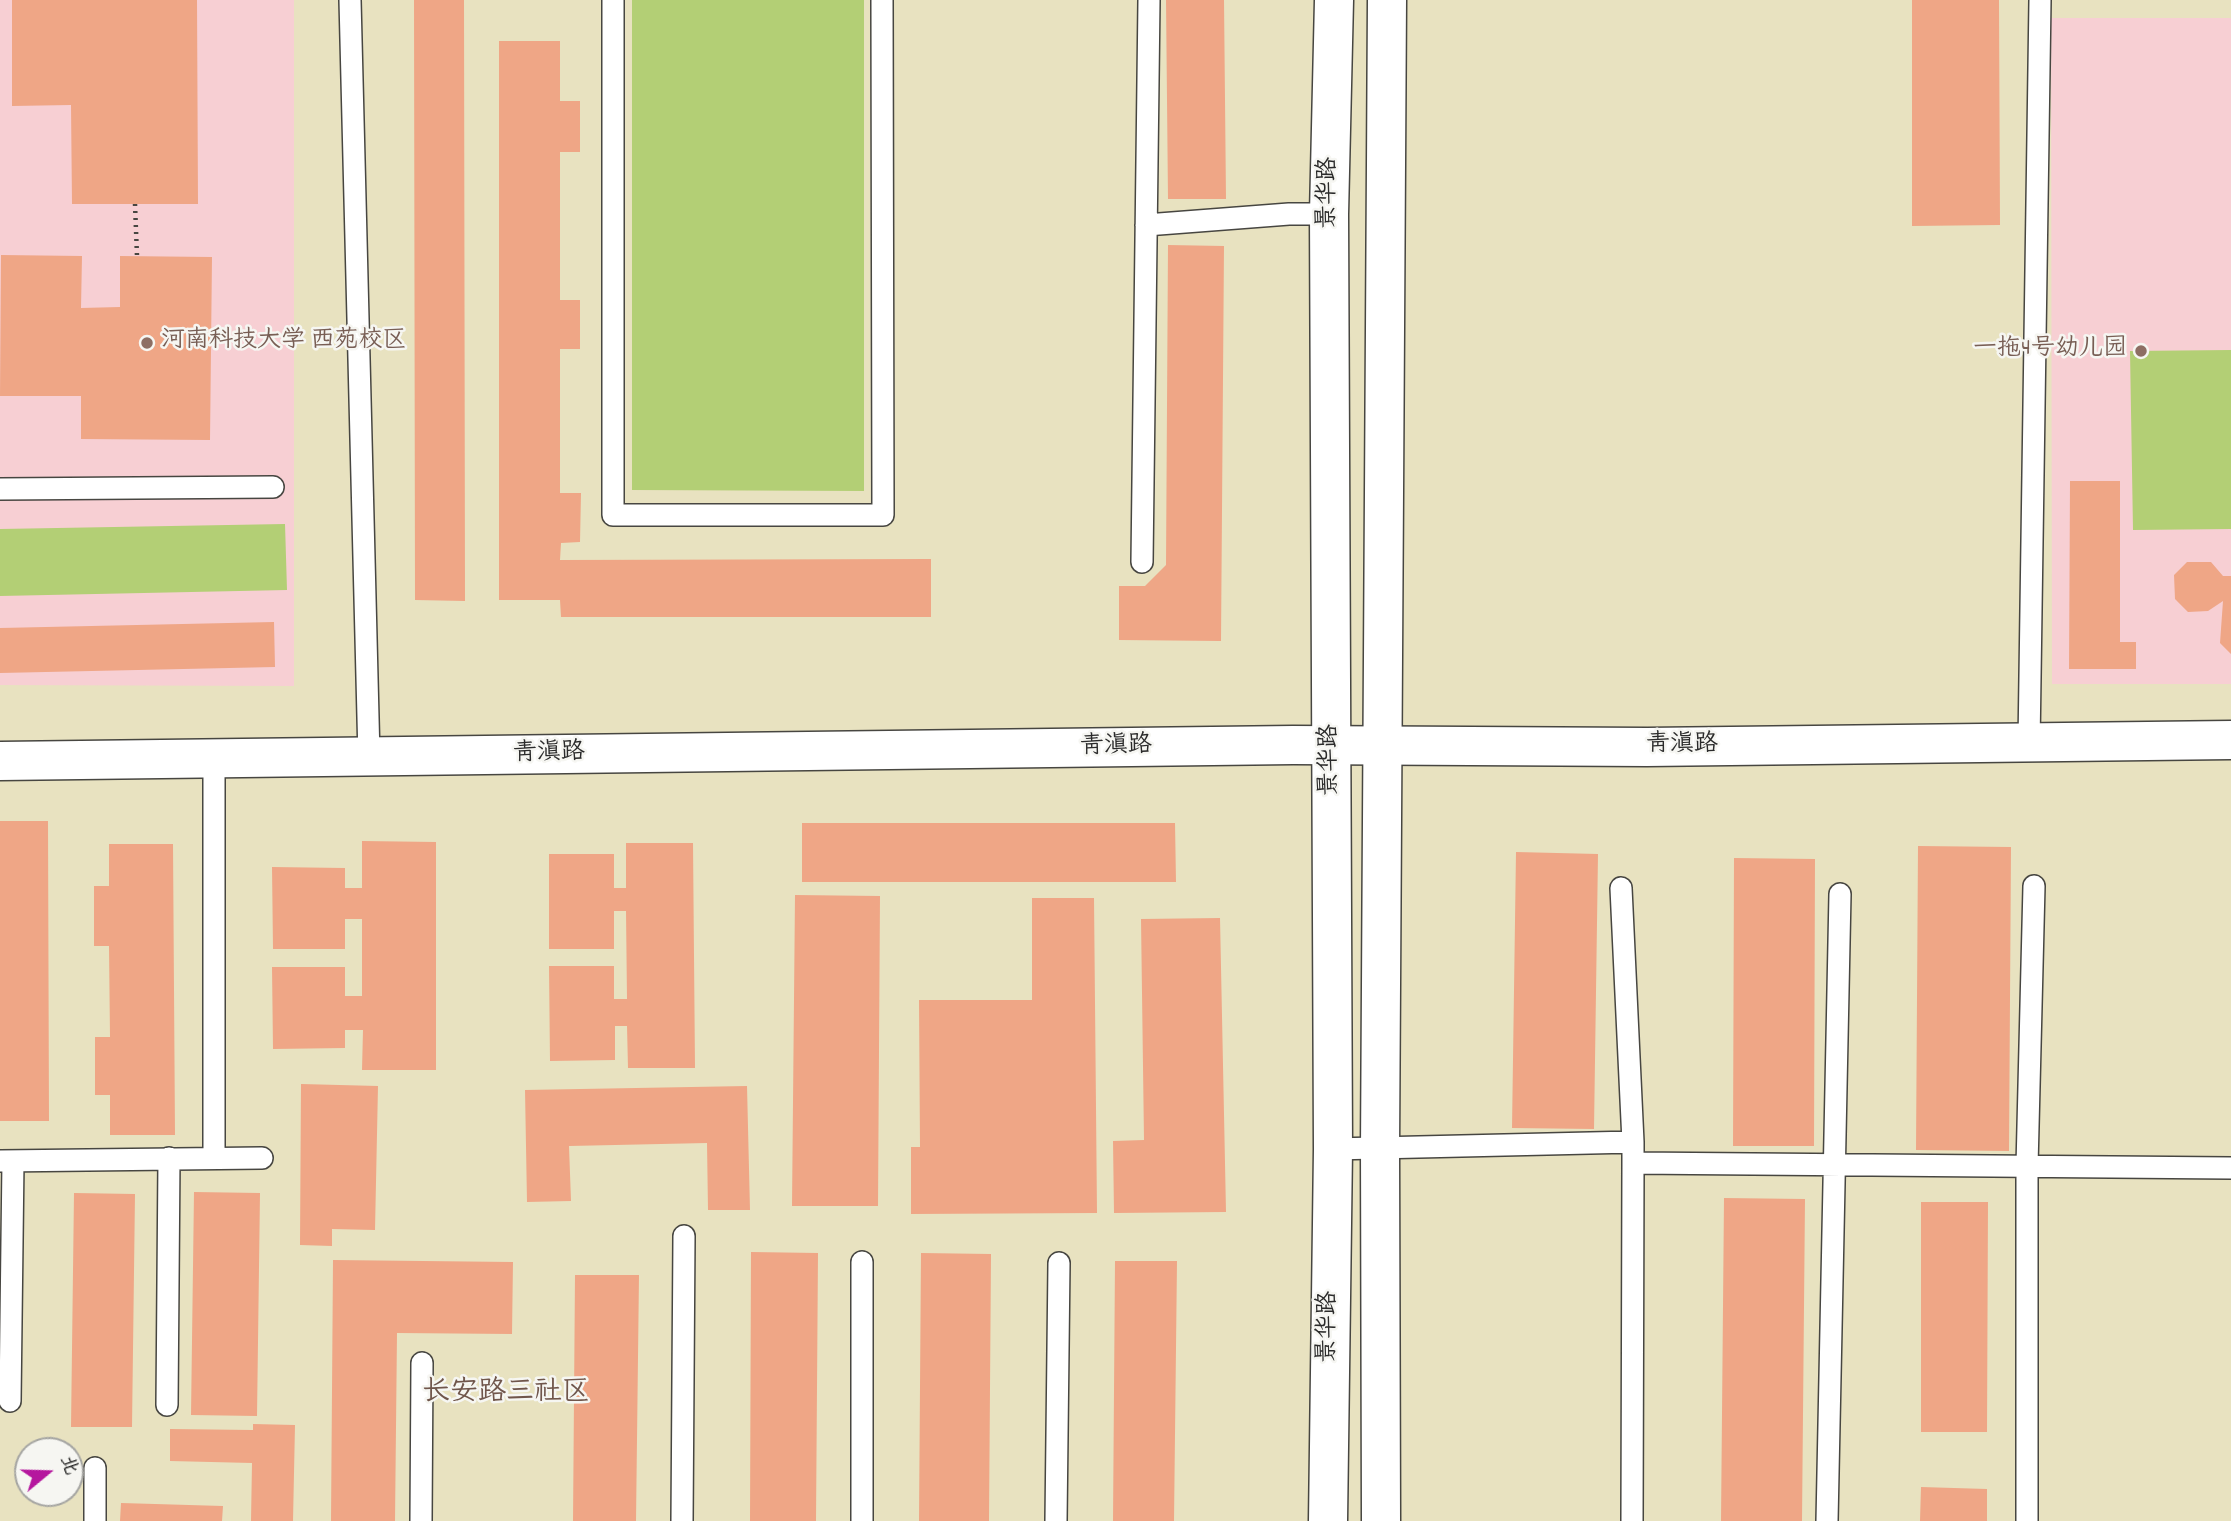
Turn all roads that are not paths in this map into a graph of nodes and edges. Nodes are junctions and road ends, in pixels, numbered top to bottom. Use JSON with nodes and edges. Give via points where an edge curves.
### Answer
{"nodes":[{"id":1,"x":349,"y":0,"type":"edge"},
{"id":2,"x":613,"y":0,"type":"edge"},
{"id":3,"x":882,"y":0,"type":"edge"},
{"id":4,"x":1149,"y":0,"type":"edge"},
{"id":5,"x":1334,"y":0,"type":"edge"},
{"id":6,"x":1387,"y":0,"type":"edge"},
{"id":7,"x":2040,"y":0,"type":"edge"},
{"id":8,"x":1329,"y":214,"type":"junction"},
{"id":9,"x":1146,"y":225,"type":"junction"},
{"id":10,"x":273,"y":486,"type":"dead end"},
{"id":11,"x":0,"y":489,"type":"edge"},
{"id":12,"x":1142,"y":562,"type":"dead end"},
{"id":13,"x":2231,"y":740,"type":"edge"},
{"id":14,"x":2029,"y":744,"type":"junction"},
{"id":15,"x":1332,"y":745,"type":"junction"},
{"id":16,"x":1382,"y":746,"type":"junction"},
{"id":17,"x":369,"y":757,"type":"junction"},
{"id":18,"x":214,"y":759,"type":"junction"},
{"id":19,"x":0,"y":761,"type":"edge"},
{"id":20,"x":2034,"y":886,"type":"dead end"},
{"id":21,"x":1621,"y":888,"type":"dead end"},
{"id":22,"x":1840,"y":894,"type":"dead end"},
{"id":23,"x":1380,"y":1147,"type":"junction"},
{"id":24,"x":1333,"y":1149,"type":"junction"},
{"id":25,"x":1633,"y":1152,"type":"junction"},
{"id":26,"x":169,"y":1158,"type":"junction"},
{"id":27,"x":214,"y":1158,"type":"junction"},
{"id":28,"x":262,"y":1158,"type":"dead end"},
{"id":29,"x":6,"y":1161,"type":"edge"},
{"id":30,"x":1834,"y":1163,"type":"junction"},
{"id":31,"x":2027,"y":1166,"type":"junction"},
{"id":32,"x":2231,"y":1168,"type":"edge"},
{"id":33,"x":684,"y":1236,"type":"dead end"},
{"id":34,"x":862,"y":1262,"type":"dead end"},
{"id":35,"x":1059,"y":1263,"type":"dead end"},
{"id":36,"x":422,"y":1363,"type":"dead end"},
{"id":37,"x":10,"y":1401,"type":"dead end"},
{"id":38,"x":167,"y":1405,"type":"dead end"},
{"id":39,"x":95,"y":1468,"type":"dead end"},
{"id":40,"x":95,"y":1521,"type":"edge"},
{"id":41,"x":421,"y":1521,"type":"edge"},
{"id":42,"x":682,"y":1521,"type":"edge"},
{"id":43,"x":862,"y":1521,"type":"edge"},
{"id":44,"x":1056,"y":1521,"type":"edge"},
{"id":45,"x":1328,"y":1521,"type":"edge"},
{"id":46,"x":1381,"y":1521,"type":"edge"},
{"id":47,"x":1632,"y":1521,"type":"edge"},
{"id":48,"x":1827,"y":1521,"type":"edge"},
{"id":49,"x":2026,"y":1521,"type":"edge"}],
"edges":[{"from":1,"to":17,"type":"lane"},
{"from":2,"to":3,"type":"lane","via":[[613,515],[883,515]]},
{"from":4,"to":9,"type":"lane"},
{"from":5,"to":8,"type":"main road","name":"景华路"},
{"from":6,"to":16,"type":"main road","name":"景华路"},
{"from":7,"to":14,"type":"lane"},
{"from":8,"to":9,"type":"lane"},
{"from":8,"to":15,"type":"main road","name":"景华路"},
{"from":9,"to":12,"type":"lane"},
{"from":10,"to":11,"type":"lane"},
{"from":13,"to":14,"type":"main road","name":"青滇路"},
{"from":14,"to":16,"type":"main road","name":"青滇路"},
{"from":15,"to":16,"type":"main road","name":"青滇路"},
{"from":15,"to":17,"type":"main road","name":"青滇路"},
{"from":15,"to":24,"type":"main road","name":"景华路"},
{"from":16,"to":23,"type":"main road","name":"景华路"},
{"from":17,"to":18,"type":"main road","name":"青滇路"},
{"from":18,"to":19,"type":"main road","name":"青滇路"},
{"from":18,"to":27,"type":"lane"},
{"from":20,"to":31,"type":"lane"},
{"from":21,"to":25,"type":"lane"},
{"from":22,"to":30,"type":"lane"},
{"from":23,"to":24,"type":"lane"},
{"from":23,"to":25,"type":"lane"},
{"from":23,"to":46,"type":"main road","name":"景华路"},
{"from":24,"to":45,"type":"main road","name":"景华路"},
{"from":25,"to":30,"type":"lane"},
{"from":25,"to":47,"type":"lane"},
{"from":26,"to":27,"type":"lane"},
{"from":26,"to":29,"type":"lane"},
{"from":26,"to":38,"type":"lane"},
{"from":27,"to":28,"type":"lane"},
{"from":29,"to":37,"type":"lane"},
{"from":30,"to":31,"type":"lane"},
{"from":30,"to":48,"type":"lane"},
{"from":31,"to":32,"type":"lane"},
{"from":31,"to":49,"type":"lane"},
{"from":33,"to":42,"type":"lane"},
{"from":34,"to":43,"type":"lane"},
{"from":35,"to":44,"type":"lane"},
{"from":36,"to":41,"type":"lane"},
{"from":39,"to":40,"type":"lane"}]}
